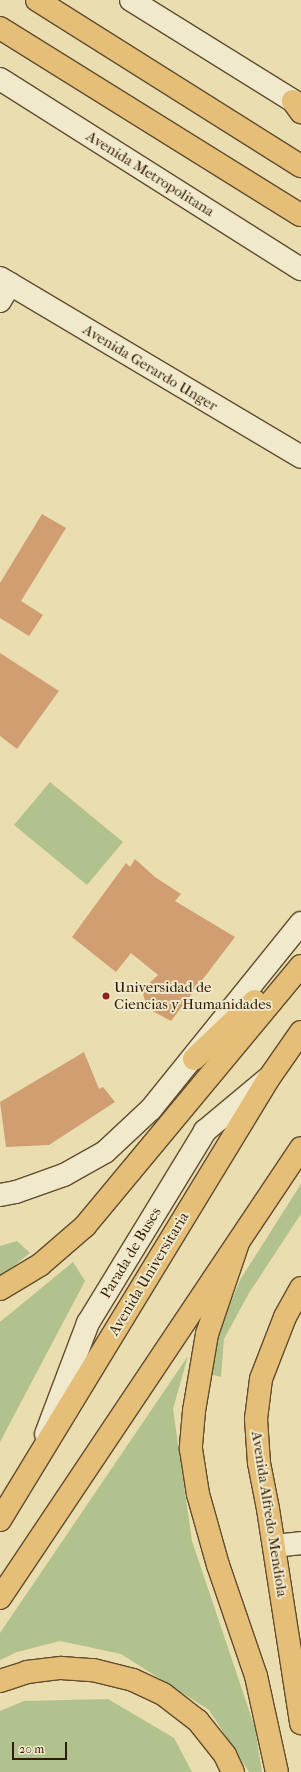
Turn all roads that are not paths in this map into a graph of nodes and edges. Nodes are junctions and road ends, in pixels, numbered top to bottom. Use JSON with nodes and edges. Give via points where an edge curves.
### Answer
{"nodes":[{"id":1,"x":37,"y":0,"type":"edge"},
{"id":2,"x":131,"y":0,"type":"edge"},
{"id":3,"x":0,"y":28,"type":"edge"},
{"id":4,"x":0,"y":79,"type":"edge"},
{"id":5,"x":298,"y":107,"type":"edge"},
{"id":6,"x":301,"y":166,"type":"edge"},
{"id":7,"x":301,"y":215,"type":"edge"},
{"id":8,"x":301,"y":270,"type":"edge"},
{"id":9,"x":3,"y":288,"type":"edge"},
{"id":10,"x":301,"y":457,"type":"edge"},
{"id":11,"x":301,"y":923,"type":"edge"},
{"id":12,"x":301,"y":965,"type":"edge"},
{"id":13,"x":301,"y":1032,"type":"edge"},
{"id":14,"x":194,"y":1059,"type":"junction"},
{"id":15,"x":301,"y":1148,"type":"edge"},
{"id":16,"x":0,"y":1195,"type":"edge"},
{"id":17,"x":238,"y":1243,"type":"junction"},
{"id":18,"x":301,"y":1288,"type":"edge"},
{"id":19,"x":0,"y":1289,"type":"edge"},
{"id":20,"x":0,"y":1520,"type":"edge"},
{"id":21,"x":301,"y":1543,"type":"edge"},
{"id":22,"x":274,"y":1546,"type":"junction"},
{"id":23,"x":0,"y":1598,"type":"edge"},
{"id":24,"x":0,"y":1681,"type":"edge"},
{"id":25,"x":301,"y":1723,"type":"edge"},
{"id":26,"x":233,"y":1772,"type":"edge"},
{"id":27,"x":277,"y":1772,"type":"edge"}],
"edges":[{"from":1,"to":6,"type":"main road"},
{"from":2,"to":5,"type":"street"},
{"from":3,"to":7,"type":"main road"},
{"from":4,"to":8,"type":"street","name":"Avenida Metropolitana"},
{"from":9,"to":10,"type":"street","name":"Avenida Gerardo Unger"},
{"from":11,"to":14,"type":"street"},
{"from":12,"to":14,"type":"main road","via":[[265,992]]},
{"from":12,"to":19,"type":"main road","via":[[85,1226],[40,1265]]},
{"from":13,"to":20,"type":"main road","name":"Avenida Universitaria","via":[[269,1078]]},
{"from":14,"to":16,"type":"street","via":[[151,1109],[105,1152],[64,1175]]},
{"from":15,"to":17,"type":"main road"},
{"from":17,"to":23,"type":"main road"},
{"from":17,"to":27,"type":"main road","via":[[207,1334],[194,1411],[191,1449],[198,1494],[218,1565],[256,1676]]},
{"from":18,"to":22,"type":"main road","name":"Avenida Alfredo Mendiola","via":[[285,1317],[263,1372],[256,1419],[259,1463]]},
{"from":21,"to":22,"type":"street"},
{"from":22,"to":25,"type":"main road","name":"Avenida Alfredo Mendiola"},
{"from":24,"to":26,"type":"main road","via":[[27,1672],[62,1668],[94,1670],[133,1680],[163,1694],[198,1721],[225,1755]]}]}
